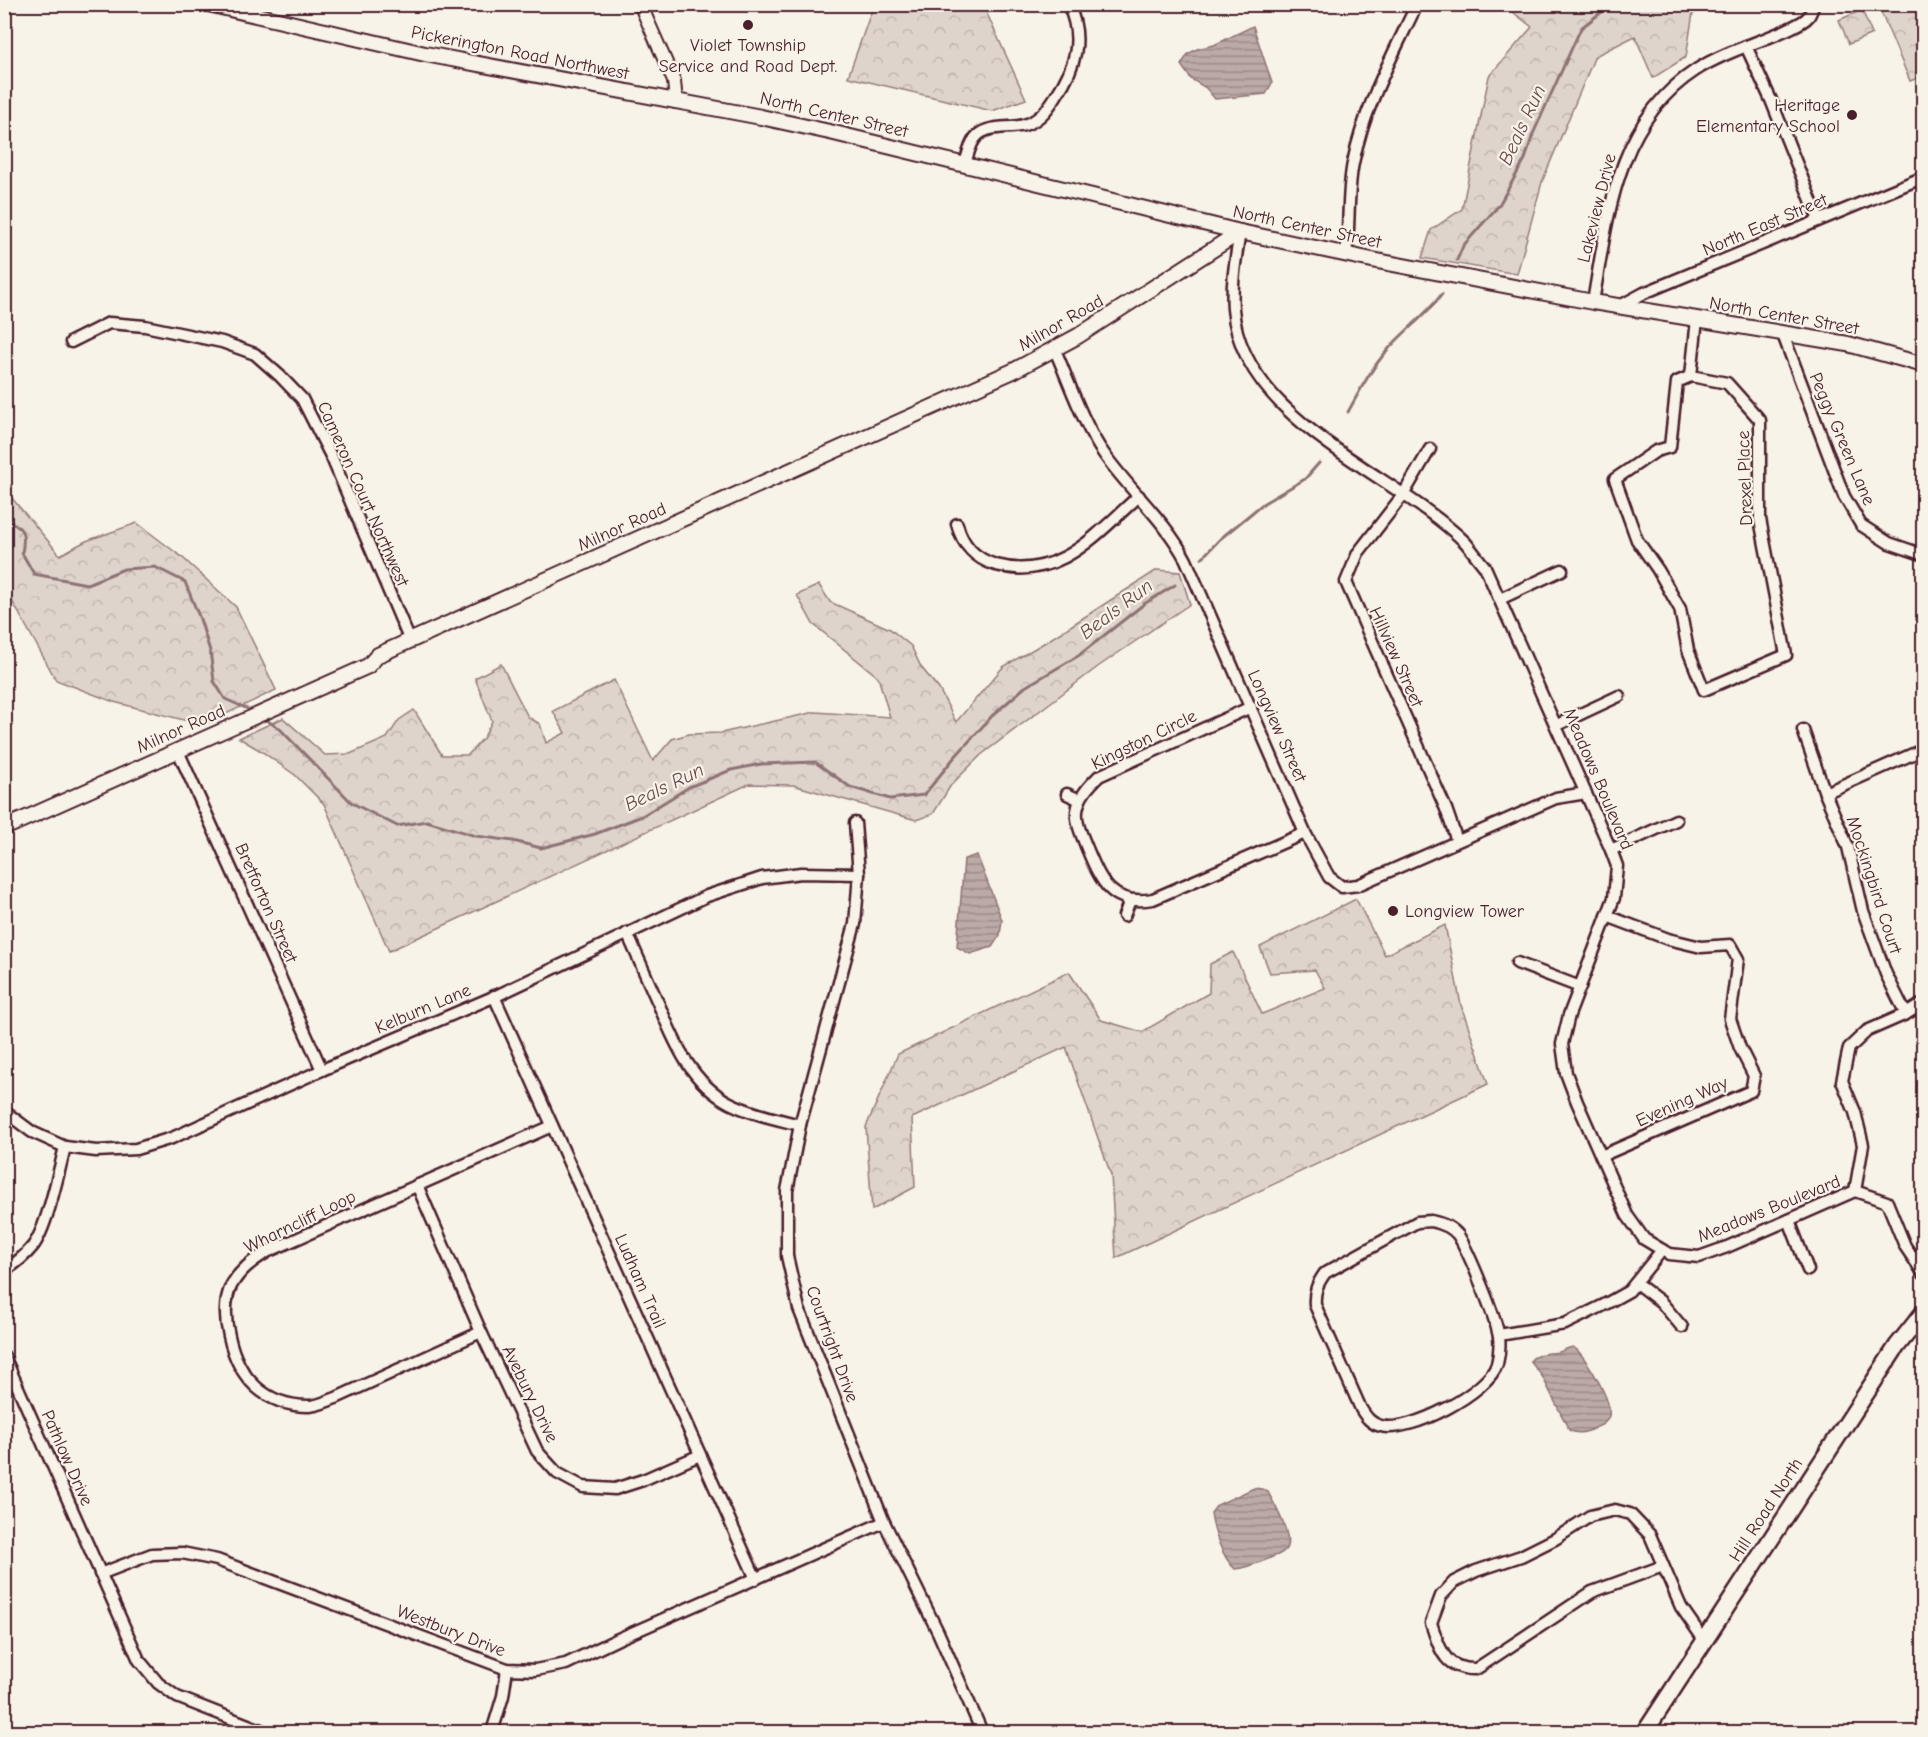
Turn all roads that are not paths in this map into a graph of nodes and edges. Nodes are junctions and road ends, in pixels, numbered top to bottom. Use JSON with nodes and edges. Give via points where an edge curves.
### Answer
{"nodes":[{"id":1,"x":208,"y":4,"type":"edge"},
{"id":2,"x":640,"y":4,"type":"edge"},
{"id":3,"x":1068,"y":4,"type":"edge"},
{"id":4,"x":1417,"y":4,"type":"edge"},
{"id":5,"x":1814,"y":4,"type":"edge"},
{"id":6,"x":1746,"y":46,"type":"junction"},
{"id":7,"x":681,"y":103,"type":"junction"},
{"id":8,"x":965,"y":164,"type":"junction"},
{"id":9,"x":1923,"y":177,"type":"edge"},
{"id":10,"x":1819,"y":220,"type":"junction"},
{"id":11,"x":1240,"y":231,"type":"junction"},
{"id":12,"x":1346,"y":255,"type":"junction"},
{"id":13,"x":1593,"y":302,"type":"junction"},
{"id":14,"x":1620,"y":306,"type":"junction"},
{"id":15,"x":1696,"y":319,"type":"junction"},
{"id":16,"x":1782,"y":333,"type":"junction"},
{"id":17,"x":71,"y":342,"type":"dead end"},
{"id":18,"x":1055,"y":350,"type":"junction"},
{"id":19,"x":1923,"y":365,"type":"edge"},
{"id":20,"x":1691,"y":376,"type":"junction"},
{"id":21,"x":1430,"y":449,"type":"dead end"},
{"id":22,"x":1403,"y":495,"type":"junction"},
{"id":23,"x":1139,"y":496,"type":"junction"},
{"id":24,"x":957,"y":524,"type":"dead end"},
{"id":25,"x":1923,"y":555,"type":"edge"},
{"id":26,"x":1562,"y":570,"type":"dead end"},
{"id":27,"x":1500,"y":599,"type":"junction"},
{"id":28,"x":410,"y":641,"type":"junction"},
{"id":29,"x":1619,"y":696,"type":"dead end"},
{"id":30,"x":1251,"y":707,"type":"junction"},
{"id":31,"x":1557,"y":725,"type":"junction"},
{"id":32,"x":1803,"y":730,"type":"dead end"},
{"id":33,"x":1923,"y":749,"type":"edge"},
{"id":34,"x":178,"y":751,"type":"junction"},
{"id":35,"x":1586,"y":793,"type":"junction"},
{"id":36,"x":1825,"y":793,"type":"junction"},
{"id":37,"x":1067,"y":794,"type":"dead end"},
{"id":38,"x":1080,"y":800,"type":"junction"},
{"id":39,"x":1676,"y":820,"type":"dead end"},
{"id":40,"x":855,"y":823,"type":"dead end"},
{"id":41,"x":4,"y":828,"type":"edge"},
{"id":42,"x":1305,"y":833,"type":"junction"},
{"id":43,"x":1457,"y":841,"type":"junction"},
{"id":44,"x":1611,"y":850,"type":"junction"},
{"id":45,"x":859,"y":874,"type":"junction"},
{"id":46,"x":1130,"y":900,"type":"junction"},
{"id":47,"x":1124,"y":916,"type":"dead end"},
{"id":48,"x":1607,"y":916,"type":"junction"},
{"id":49,"x":627,"y":933,"type":"junction"},
{"id":50,"x":1516,"y":963,"type":"dead end"},
{"id":51,"x":1580,"y":987,"type":"junction"},
{"id":52,"x":494,"y":996,"type":"junction"},
{"id":53,"x":1923,"y":1003,"type":"edge"},
{"id":54,"x":1906,"y":1014,"type":"junction"},
{"id":55,"x":322,"y":1070,"type":"junction"},
{"id":56,"x":4,"y":1111,"type":"edge"},
{"id":57,"x":800,"y":1125,"type":"junction"},
{"id":58,"x":552,"y":1126,"type":"junction"},
{"id":59,"x":65,"y":1147,"type":"junction"},
{"id":60,"x":1601,"y":1156,"type":"junction"},
{"id":61,"x":417,"y":1185,"type":"junction"},
{"id":62,"x":1855,"y":1191,"type":"junction"},
{"id":63,"x":1789,"y":1220,"type":"junction"},
{"id":64,"x":1662,"y":1250,"type":"junction"},
{"id":65,"x":1808,"y":1270,"type":"dead end"},
{"id":66,"x":4,"y":1271,"type":"edge"},
{"id":67,"x":1923,"y":1274,"type":"edge"},
{"id":68,"x":1636,"y":1283,"type":"junction"},
{"id":69,"x":1923,"y":1312,"type":"edge"},
{"id":70,"x":1682,"y":1327,"type":"dead end"},
{"id":71,"x":481,"y":1332,"type":"junction"},
{"id":72,"x":1498,"y":1335,"type":"junction"},
{"id":73,"x":4,"y":1356,"type":"edge"},
{"id":74,"x":700,"y":1455,"type":"junction"},
{"id":75,"x":884,"y":1522,"type":"junction"},
{"id":76,"x":1663,"y":1566,"type":"junction"},
{"id":77,"x":100,"y":1574,"type":"junction"},
{"id":78,"x":756,"y":1579,"type":"junction"},
{"id":79,"x":1704,"y":1640,"type":"junction"},
{"id":80,"x":507,"y":1670,"type":"junction"},
{"id":81,"x":266,"y":1732,"type":"edge"},
{"id":82,"x":492,"y":1732,"type":"edge"},
{"id":83,"x":982,"y":1732,"type":"edge"},
{"id":84,"x":1645,"y":1732,"type":"edge"}],
"edges":[{"from":1,"to":7,"type":"main road","name":"Pickerington Road Northwest","via":[[424,54]]},
{"from":2,"to":7,"type":"street"},
{"from":3,"to":8,"type":"street","via":[[1077,51],[1066,80],[1049,107],[1027,124],[979,134]]},
{"from":4,"to":12,"type":"street","via":[[1384,73],[1358,142]]},
{"from":5,"to":6,"type":"street","name":"Lakeview Drive","via":[[1808,17]]},
{"from":6,"to":10,"type":"street"},
{"from":6,"to":13,"type":"street","name":"Lakeview Drive","via":[[1696,70],[1672,88],[1634,137],[1614,194]]},
{"from":7,"to":8,"type":"main road","name":"North Center Street","via":[[823,130]]},
{"from":8,"to":11,"type":"main road","name":"North Center Street"},
{"from":9,"to":10,"type":"street","name":"North East Street"},
{"from":10,"to":14,"type":"street","name":"North East Street"},
{"from":11,"to":12,"type":"main road","name":"North Center Street"},
{"from":11,"to":18,"type":"main road","name":"Milnor Road"},
{"from":11,"to":22,"type":"street","name":"Meadows Boulevard","via":[[1233,310],[1239,340],[1252,367],[1269,392],[1292,413]]},
{"from":12,"to":13,"type":"main road","name":"North Center Street"},
{"from":13,"to":14,"type":"main road","name":"North Center Street"},
{"from":14,"to":15,"type":"main road","name":"North Center Street"},
{"from":15,"to":16,"type":"main road","name":"North Center Street"},
{"from":15,"to":20,"type":"street"},
{"from":16,"to":19,"type":"main road","name":"North Center Street","via":[[1848,344]]},
{"from":16,"to":25,"type":"street","name":"Peggy Green Lane","via":[[1844,496],[1861,525],[1889,543]]},
{"from":17,"to":28,"type":"street","name":"Cameron Court Northwest","via":[[109,323],[145,326],[255,354],[280,376],[302,399],[332,458]]},
{"from":18,"to":23,"type":"street","name":"Longview Street","via":[[1098,445]]},
{"from":18,"to":28,"type":"main road","name":"Milnor Road"},
{"from":20,"to":20,"type":"street","name":"Drexel Place","via":[[1677,382],[1670,447],[1656,451],[1615,478],[1637,540],[1680,609],[1688,650],[1704,690],[1786,655],[1761,519],[1760,420],[1727,383]]},
{"from":21,"to":22,"type":"street","name":"Hillview Street"},
{"from":22,"to":27,"type":"street","name":"Meadows Boulevard","via":[[1465,543],[1485,567]]},
{"from":22,"to":43,"type":"street","name":"Hillview Street","via":[[1358,553],[1346,582]]},
{"from":23,"to":24,"type":"street","via":[[1077,550],[1036,568],[1005,567],[979,558],[960,537]]},
{"from":23,"to":30,"type":"street","name":"Longview Street","via":[[1182,551]]},
{"from":26,"to":27,"type":"street"},
{"from":27,"to":31,"type":"street","name":"Meadows Boulevard"},
{"from":28,"to":34,"type":"main road","name":"Milnor Road","via":[[378,655],[368,666]]},
{"from":29,"to":31,"type":"street"},
{"from":30,"to":38,"type":"street","name":"Kingston Circle","via":[[1100,776]]},
{"from":30,"to":42,"type":"street","name":"Longview Street"},
{"from":31,"to":35,"type":"street","name":"Meadows Boulevard"},
{"from":32,"to":36,"type":"street","name":"Mockingbird Court"},
{"from":33,"to":36,"type":"street"},
{"from":34,"to":41,"type":"main road","name":"Milnor Road"},
{"from":34,"to":55,"type":"street","name":"Bretforton Street"},
{"from":35,"to":43,"type":"street","name":"Longview Street","via":[[1556,798]]},
{"from":35,"to":44,"type":"street","name":"Meadows Boulevard"},
{"from":36,"to":54,"type":"street","name":"Mockingbird Court","via":[[1848,848],[1863,911],[1886,974]]},
{"from":37,"to":38,"type":"street"},
{"from":38,"to":46,"type":"street","via":[[1078,828],[1099,877],[1114,894]]},
{"from":39,"to":44,"type":"street"},
{"from":40,"to":45,"type":"street","name":"Courtright Drive"},
{"from":42,"to":43,"type":"street","name":"Longview Street","via":[[1329,877],[1342,887],[1358,885]]},
{"from":42,"to":46,"type":"street","via":[[1153,899]]},
{"from":44,"to":48,"type":"street","name":"Meadows Boulevard","via":[[1617,866],[1614,898]]},
{"from":45,"to":49,"type":"street","name":"Kelburn Lane","via":[[801,873],[762,878],[707,896]]},
{"from":45,"to":57,"type":"street","name":"Courtright Drive","via":[[855,924]]},
{"from":46,"to":47,"type":"street"},
{"from":48,"to":51,"type":"street","name":"Meadows Boulevard"},
{"from":48,"to":60,"type":"street","name":"Evening Way","via":[[1701,947],[1730,945],[1738,959],[1730,1019],[1754,1076],[1751,1091]]},
{"from":49,"to":52,"type":"street","name":"Kelburn Lane"},
{"from":49,"to":57,"type":"street","via":[[677,1046],[706,1087],[747,1111]]},
{"from":50,"to":51,"type":"street"},
{"from":51,"to":60,"type":"street","name":"Meadows Boulevard","via":[[1562,1044],[1566,1073]]},
{"from":52,"to":55,"type":"street","name":"Kelburn Lane"},
{"from":52,"to":58,"type":"street","name":"Ludham Trail"},
{"from":53,"to":54,"type":"street"},
{"from":54,"to":62,"type":"street","via":[[1868,1031],[1849,1048],[1842,1081],[1863,1145]]},
{"from":55,"to":59,"type":"street","name":"Kelburn Lane","via":[[172,1138],[135,1149],[96,1151]]},
{"from":56,"to":59,"type":"street","name":"Kelburn Lane","via":[[32,1132]]},
{"from":57,"to":75,"type":"street","name":"Courtright Drive","via":[[787,1191],[787,1256],[799,1310]]},
{"from":58,"to":61,"type":"street","name":"Wharncliff Loop"},
{"from":58,"to":74,"type":"street","name":"Ludham Trail"},
{"from":59,"to":66,"type":"street","via":[[35,1244]]},
{"from":60,"to":64,"type":"street","name":"Meadows Boulevard","via":[[1627,1215],[1644,1239]]},
{"from":61,"to":71,"type":"street","name":"Avebury Drive"},
{"from":61,"to":71,"type":"street","name":"Wharncliff Loop","via":[[246,1265],[230,1288],[225,1319],[231,1346],[244,1375],[264,1395],[284,1403],[311,1406]]},
{"from":62,"to":63,"type":"street","name":"Meadows Boulevard"},
{"from":62,"to":67,"type":"street","name":"Meadows Boulevard","via":[[1887,1202],[1905,1246]]},
{"from":63,"to":64,"type":"street","name":"Meadows Boulevard","via":[[1699,1257]]},
{"from":63,"to":65,"type":"street"},
{"from":64,"to":68,"type":"street"},
{"from":68,"to":70,"type":"street","via":[[1661,1302]]},
{"from":68,"to":72,"type":"street","via":[[1629,1291],[1565,1324]]},
{"from":69,"to":79,"type":"main road","name":"Hill Road North"},
{"from":71,"to":74,"type":"street","name":"Avebury Drive","via":[[537,1451],[557,1473],[583,1487],[615,1489]]},
{"from":72,"to":72,"type":"street","via":[[1480,1282],[1458,1236],[1443,1223],[1417,1222],[1340,1264],[1325,1273],[1314,1294],[1315,1305],[1361,1409],[1372,1423],[1383,1427],[1420,1421],[1471,1394],[1497,1365]]},
{"from":73,"to":77,"type":"street","name":"Pathlow Drive"},
{"from":74,"to":78,"type":"street","name":"Ludham Trail"},
{"from":75,"to":78,"type":"street","name":"Westbury Drive"},
{"from":75,"to":83,"type":"street","name":"Courtright Drive"},
{"from":76,"to":76,"type":"street","via":[[1650,1536],[1630,1514],[1615,1510],[1590,1516],[1521,1556],[1454,1582],[1441,1596],[1431,1623],[1445,1656],[1454,1666],[1476,1669],[1592,1592]]},
{"from":76,"to":79,"type":"street","via":[[1681,1607]]},
{"from":77,"to":80,"type":"street","name":"Westbury Drive","via":[[152,1554],[182,1553],[218,1560]]},
{"from":77,"to":81,"type":"street","name":"Pathlow Drive","via":[[139,1660],[158,1683],[196,1706]]},
{"from":78,"to":80,"type":"street","name":"Westbury Drive","via":[[566,1664]]},
{"from":79,"to":84,"type":"main road","name":"Hill Road North"},
{"from":80,"to":82,"type":"street"}]}
